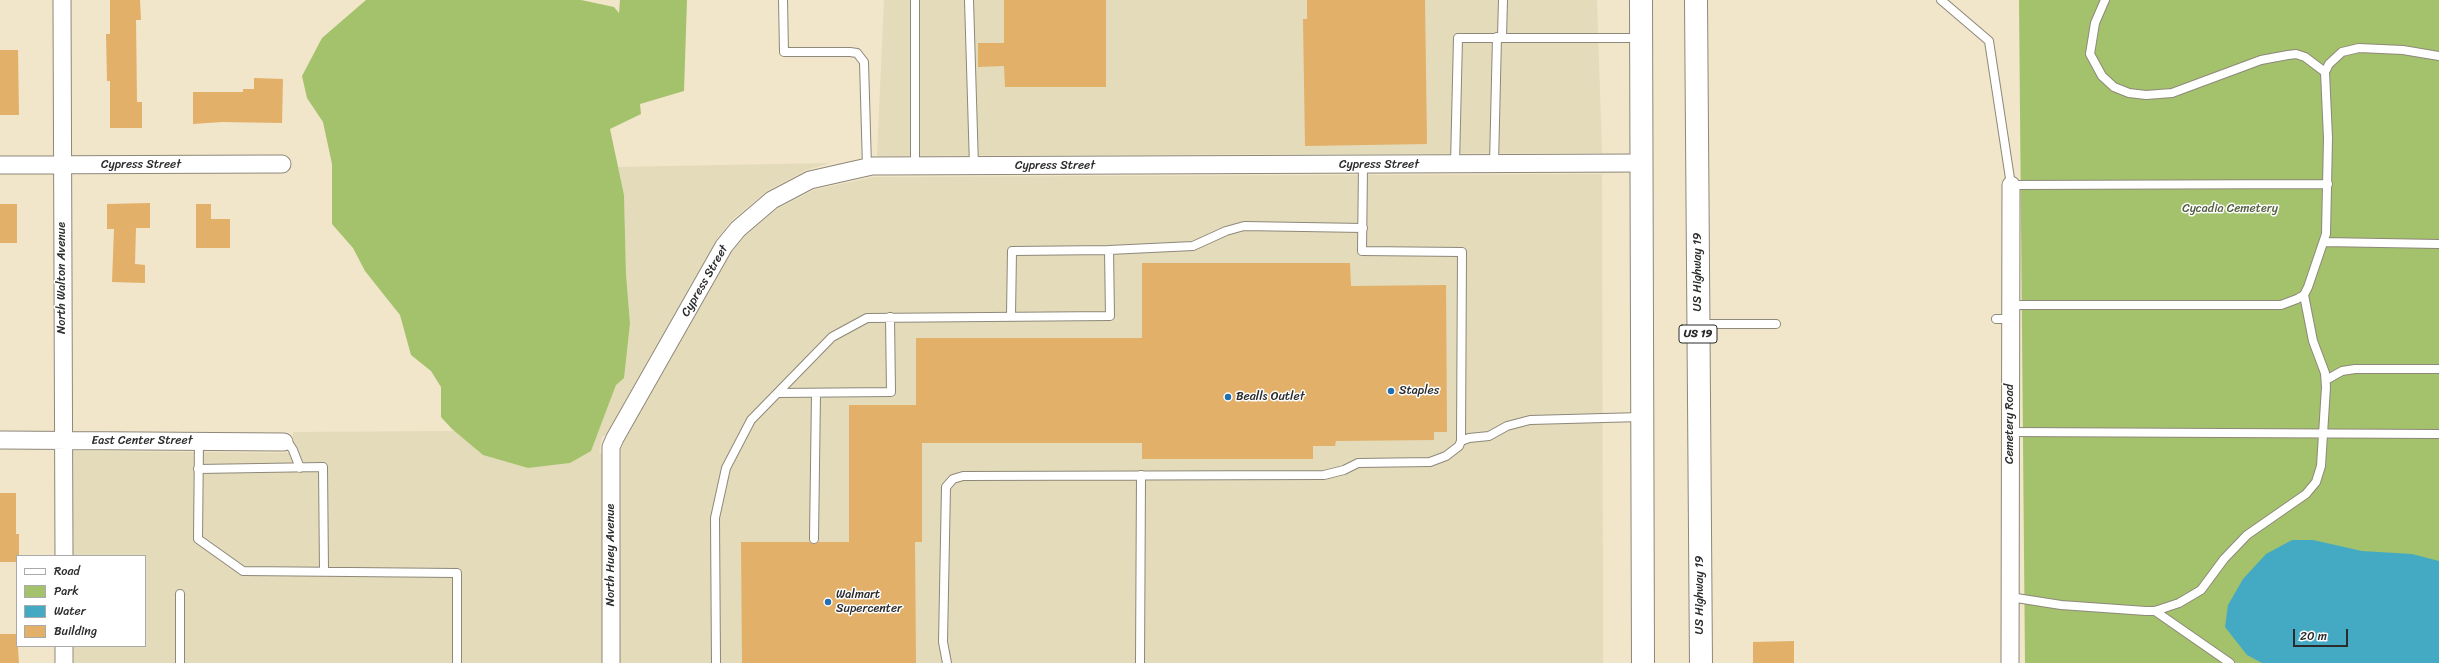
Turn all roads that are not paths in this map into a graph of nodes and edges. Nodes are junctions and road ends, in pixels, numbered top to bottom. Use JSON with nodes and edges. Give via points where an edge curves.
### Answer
{"nodes":[{"id":1,"x":62,"y":0,"type":"edge"},
{"id":2,"x":783,"y":0,"type":"edge"},
{"id":3,"x":916,"y":0,"type":"edge"},
{"id":4,"x":969,"y":0,"type":"edge"},
{"id":5,"x":1503,"y":0,"type":"edge"},
{"id":6,"x":1641,"y":0,"type":"edge"},
{"id":7,"x":1696,"y":0,"type":"edge"},
{"id":8,"x":1941,"y":0,"type":"edge"},
{"id":9,"x":2105,"y":0,"type":"edge"},
{"id":10,"x":1500,"y":37,"type":"junction"},
{"id":11,"x":1641,"y":38,"type":"junction"},
{"id":12,"x":2439,"y":56,"type":"edge"},
{"id":13,"x":2325,"y":72,"type":"junction"},
{"id":14,"x":1642,"y":163,"type":"junction"},
{"id":15,"x":282,"y":164,"type":"dead end"},
{"id":16,"x":1494,"y":164,"type":"junction"},
{"id":17,"x":0,"y":165,"type":"edge"},
{"id":18,"x":62,"y":165,"type":"junction"},
{"id":19,"x":1455,"y":165,"type":"junction"},
{"id":20,"x":915,"y":166,"type":"junction"},
{"id":21,"x":974,"y":166,"type":"junction"},
{"id":22,"x":1363,"y":166,"type":"junction"},
{"id":23,"x":867,"y":167,"type":"junction"},
{"id":24,"x":2328,"y":184,"type":"junction"},
{"id":25,"x":2011,"y":185,"type":"junction"},
{"id":26,"x":1363,"y":228,"type":"junction"},
{"id":27,"x":2324,"y":242,"type":"junction"},
{"id":28,"x":2439,"y":244,"type":"edge"},
{"id":29,"x":1109,"y":250,"type":"junction"},
{"id":30,"x":2304,"y":295,"type":"junction"},
{"id":31,"x":2005,"y":314,"type":"junction"},
{"id":32,"x":1011,"y":316,"type":"junction"},
{"id":33,"x":890,"y":317,"type":"junction"},
{"id":34,"x":1698,"y":324,"type":"junction"},
{"id":35,"x":1776,"y":324,"type":"dead end"},
{"id":36,"x":2439,"y":369,"type":"edge"},
{"id":37,"x":2326,"y":380,"type":"junction"},
{"id":38,"x":778,"y":393,"type":"junction"},
{"id":39,"x":816,"y":393,"type":"junction"},
{"id":40,"x":1642,"y":417,"type":"junction"},
{"id":41,"x":2010,"y":432,"type":"junction"},
{"id":42,"x":2323,"y":433,"type":"junction"},
{"id":43,"x":2439,"y":434,"type":"edge"},
{"id":44,"x":0,"y":440,"type":"edge"},
{"id":45,"x":64,"y":440,"type":"junction"},
{"id":46,"x":198,"y":441,"type":"junction"},
{"id":47,"x":1461,"y":441,"type":"junction"},
{"id":48,"x":284,"y":442,"type":"joint"},
{"id":49,"x":611,"y":447,"type":"joint"},
{"id":50,"x":198,"y":468,"type":"junction"},
{"id":51,"x":300,"y":468,"type":"junction"},
{"id":52,"x":1141,"y":475,"type":"junction"},
{"id":53,"x":814,"y":538,"type":"dead end"},
{"id":54,"x":64,"y":555,"type":"edge"},
{"id":55,"x":324,"y":571,"type":"junction"},
{"id":56,"x":180,"y":594,"type":"dead end"},
{"id":57,"x":2010,"y":597,"type":"junction"},
{"id":58,"x":2155,"y":611,"type":"junction"},
{"id":59,"x":64,"y":647,"type":"edge"},
{"id":60,"x":64,"y":663,"type":"edge"},
{"id":61,"x":180,"y":663,"type":"edge"},
{"id":62,"x":457,"y":663,"type":"edge"},
{"id":63,"x":611,"y":663,"type":"edge"},
{"id":64,"x":716,"y":663,"type":"edge"},
{"id":65,"x":947,"y":663,"type":"edge"},
{"id":66,"x":1140,"y":663,"type":"edge"},
{"id":67,"x":1643,"y":663,"type":"edge"},
{"id":68,"x":1701,"y":663,"type":"edge"},
{"id":69,"x":2010,"y":663,"type":"edge"},
{"id":70,"x":2230,"y":663,"type":"edge"}],
"edges":[{"from":1,"to":18,"type":"street","name":"North Walton Avenue"},
{"from":2,"to":23,"type":"lane","via":[[784,52],[850,52],[857,53],[864,62]]},
{"from":3,"to":20,"type":"lane"},
{"from":4,"to":21,"type":"lane"},
{"from":5,"to":10,"type":"lane"},
{"from":6,"to":11,"type":"highway"},
{"from":7,"to":34,"type":"highway","name":"US Highway 19","number":"US 19"},
{"from":8,"to":25,"type":"lane","via":[[1990,41]]},
{"from":9,"to":13,"type":"lane","via":[[2094,23],[2090,54],[2102,76],[2114,87],[2129,93],[2172,93],[2261,60],[2296,54],[2305,57]]},
{"from":10,"to":11,"type":"lane"},
{"from":10,"to":16,"type":"lane"},
{"from":10,"to":19,"type":"lane","via":[[1458,38]]},
{"from":11,"to":14,"type":"highway"},
{"from":12,"to":13,"type":"lane","via":[[2385,48],[2350,48],[2335,57]]},
{"from":13,"to":24,"type":"lane"},
{"from":14,"to":16,"type":"street","name":"Cypress Street"},
{"from":14,"to":40,"type":"highway"},
{"from":15,"to":18,"type":"street","name":"Cypress Street"},
{"from":16,"to":19,"type":"street","name":"Cypress Street"},
{"from":17,"to":18,"type":"street","name":"Cypress Street"},
{"from":18,"to":45,"type":"street","name":"North Walton Avenue"},
{"from":19,"to":22,"type":"street","name":"Cypress Street"},
{"from":20,"to":21,"type":"street","name":"Cypress Street"},
{"from":20,"to":23,"type":"street","name":"Cypress Street"},
{"from":21,"to":22,"type":"street","name":"Cypress Street"},
{"from":22,"to":26,"type":"lane"},
{"from":23,"to":49,"type":"street","name":"Cypress Street","via":[[810,180],[772,200],[738,229],[724,246]]},
{"from":24,"to":25,"type":"lane"},
{"from":24,"to":27,"type":"lane"},
{"from":25,"to":31,"type":"street","name":"Cemetery Road"},
{"from":26,"to":29,"type":"lane","via":[[1244,226],[1193,246]]},
{"from":26,"to":47,"type":"lane","via":[[1362,251],[1462,252]]},
{"from":27,"to":28,"type":"lane"},
{"from":27,"to":30,"type":"lane"},
{"from":29,"to":32,"type":"lane","via":[[1012,251]]},
{"from":29,"to":32,"type":"lane","via":[[1110,316]]},
{"from":30,"to":31,"type":"lane","via":[[2281,305]]},
{"from":30,"to":37,"type":"lane","via":[[2313,341]]},
{"from":31,"to":41,"type":"street","name":"Cemetery Road"},
{"from":32,"to":33,"type":"lane"},
{"from":33,"to":38,"type":"lane","via":[[867,318],[832,337]]},
{"from":33,"to":39,"type":"lane","via":[[891,392]]},
{"from":34,"to":35,"type":"lane"},
{"from":34,"to":68,"type":"highway","name":"US Highway 19","number":"US 19"},
{"from":36,"to":37,"type":"lane","via":[[2355,369],[2342,371]]},
{"from":37,"to":42,"type":"lane"},
{"from":38,"to":39,"type":"lane"},
{"from":38,"to":64,"type":"lane","via":[[751,420],[726,468],[715,518]]},
{"from":39,"to":53,"type":"lane"},
{"from":40,"to":47,"type":"lane","via":[[1546,418],[1517,423],[1489,436]]},
{"from":40,"to":67,"type":"highway"},
{"from":41,"to":42,"type":"lane"},
{"from":41,"to":57,"type":"street","name":"Cemetery Road"},
{"from":42,"to":43,"type":"lane"},
{"from":42,"to":58,"type":"lane","via":[[2319,474],[2306,494],[2241,541],[2201,590],[2179,603]]},
{"from":44,"to":45,"type":"street","name":"East Center Street"},
{"from":45,"to":46,"type":"street","name":"East Center Street"},
{"from":45,"to":54,"type":"street","name":"North Walton Avenue"},
{"from":46,"to":48,"type":"street","name":"East Center Street"},
{"from":46,"to":50,"type":"lane"},
{"from":47,"to":52,"type":"lane","via":[[1459,446],[1446,456],[1430,462],[1358,463],[1331,474]]},
{"from":48,"to":51,"type":"lane","via":[[293,450]]},
{"from":49,"to":63,"type":"street","name":"North Huey Avenue"},
{"from":50,"to":51,"type":"lane"},
{"from":50,"to":55,"type":"lane","via":[[198,539],[243,571]]},
{"from":51,"to":55,"type":"lane","via":[[323,467]]},
{"from":52,"to":65,"type":"lane","via":[[981,475],[953,479],[946,487],[945,494],[943,642]]},
{"from":52,"to":66,"type":"lane"},
{"from":55,"to":62,"type":"lane","via":[[458,573]]},
{"from":56,"to":61,"type":"lane"},
{"from":57,"to":58,"type":"lane","via":[[2061,605]]},
{"from":57,"to":69,"type":"street","name":"Cemetery Road"},
{"from":58,"to":70,"type":"lane"},
{"from":59,"to":60,"type":"street"}]}
